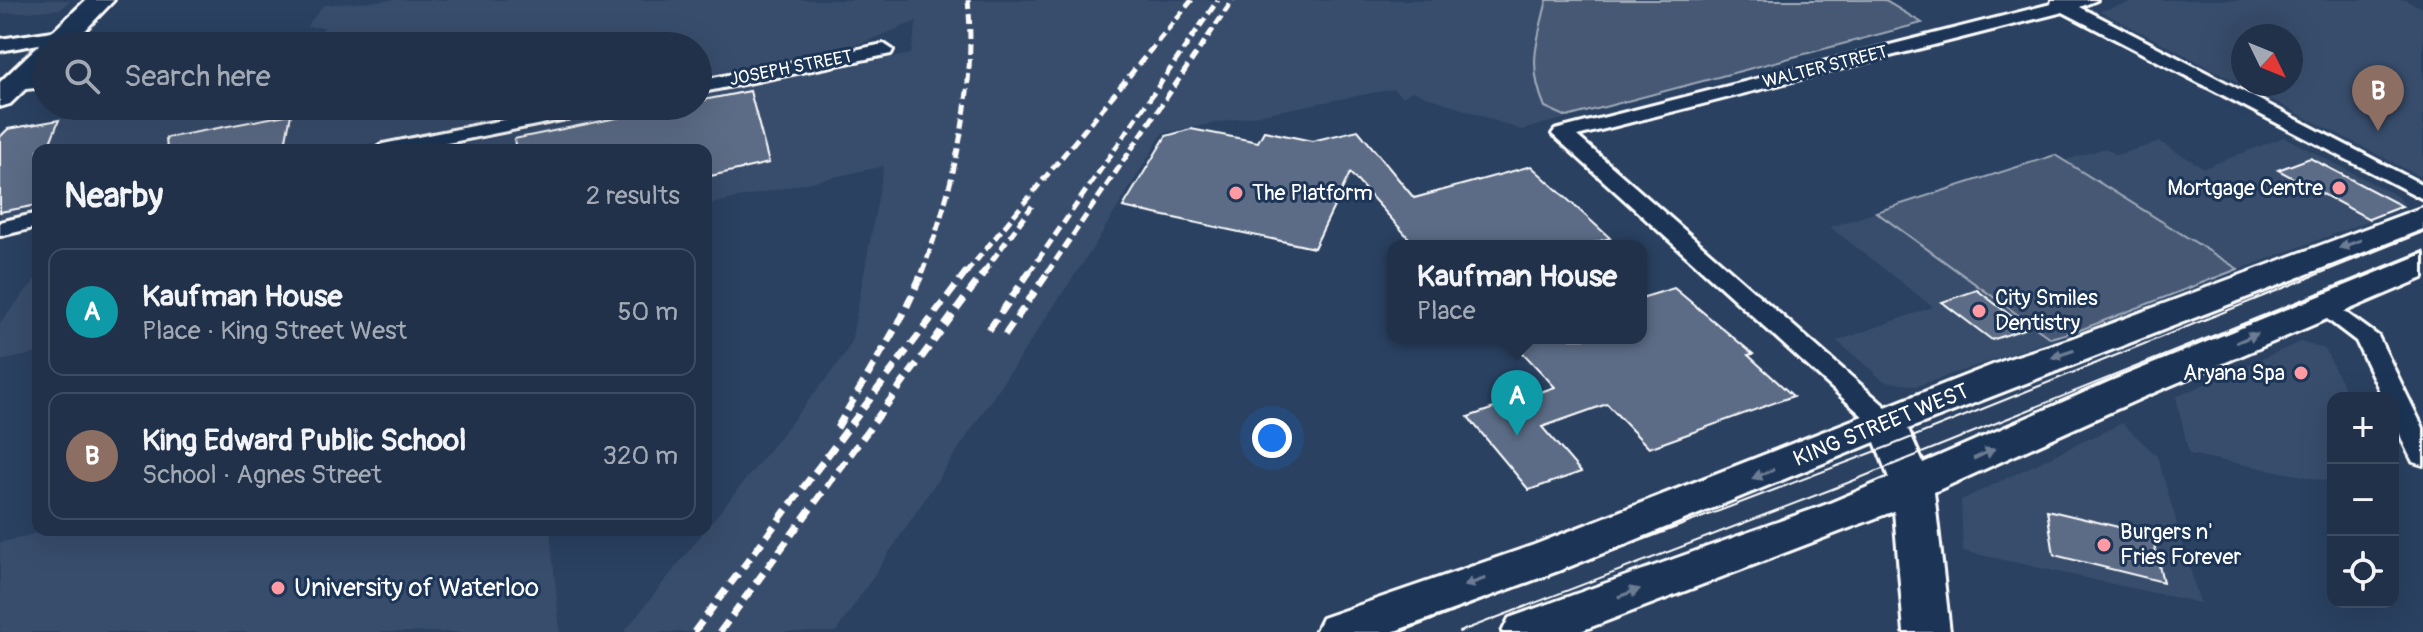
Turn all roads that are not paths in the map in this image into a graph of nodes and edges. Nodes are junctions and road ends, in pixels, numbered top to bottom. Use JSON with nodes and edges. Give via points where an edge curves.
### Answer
{"nodes":[{"id":1,"x":101,"y":0,"type":"edge"},
{"id":2,"x":2088,"y":0,"type":"edge"},
{"id":3,"x":2059,"y":3,"type":"edge"},
{"id":4,"x":69,"y":32,"type":"edge"},
{"id":5,"x":0,"y":45,"type":"edge"},
{"id":6,"x":32,"y":45,"type":"edge"},
{"id":7,"x":884,"y":50,"type":"dead end"},
{"id":8,"x":32,"y":68,"type":"edge"},
{"id":9,"x":712,"y":84,"type":"edge"},
{"id":10,"x":32,"y":85,"type":"edge"},
{"id":11,"x":8,"y":91,"type":"edge"},
{"id":12,"x":532,"y":120,"type":"edge"},
{"id":13,"x":413,"y":144,"type":"edge"},
{"id":14,"x":2423,"y":193,"type":"edge"},
{"id":15,"x":2423,"y":217,"type":"edge"},
{"id":16,"x":32,"y":221,"type":"edge"},
{"id":17,"x":0,"y":229,"type":"edge"},
{"id":18,"x":2423,"y":265,"type":"edge"},
{"id":19,"x":2322,"y":306,"type":"junction"},
{"id":20,"x":1886,"y":422,"type":"junction"},
{"id":21,"x":2423,"y":455,"type":"edge"},
{"id":22,"x":1913,"y":487,"type":"junction"},
{"id":23,"x":1338,"y":632,"type":"edge"},
{"id":24,"x":1525,"y":632,"type":"edge"},
{"id":25,"x":1927,"y":632,"type":"edge"}],
"edges":[{"from":1,"to":4,"type":"main road"},
{"from":2,"to":3,"type":"street","name":"WALTER STREET"},
{"from":3,"to":14,"type":"street"},
{"from":3,"to":20,"type":"street","name":"WALTER STREET","via":[[1562,134]]},
{"from":5,"to":6,"type":"street"},
{"from":7,"to":9,"type":"street","name":"JOSEPH STREET"},
{"from":8,"to":11,"type":"main road"},
{"from":10,"to":11,"type":"street"},
{"from":12,"to":13,"type":"street"},
{"from":15,"to":20,"type":"main road","name":"KING STREET WEST","one_way":true},
{"from":16,"to":17,"type":"street"},
{"from":18,"to":19,"type":"main road"},
{"from":19,"to":21,"type":"street","via":[[2366,336]]},
{"from":22,"to":19,"type":"main road","one_way":true},
{"from":20,"to":22,"type":"main road"},
{"from":20,"to":23,"type":"main road","name":"KING STREET WEST","one_way":true,"via":[[1563,552]]},
{"from":24,"to":22,"type":"main road","one_way":true},
{"from":22,"to":25,"type":"main road"}]}
